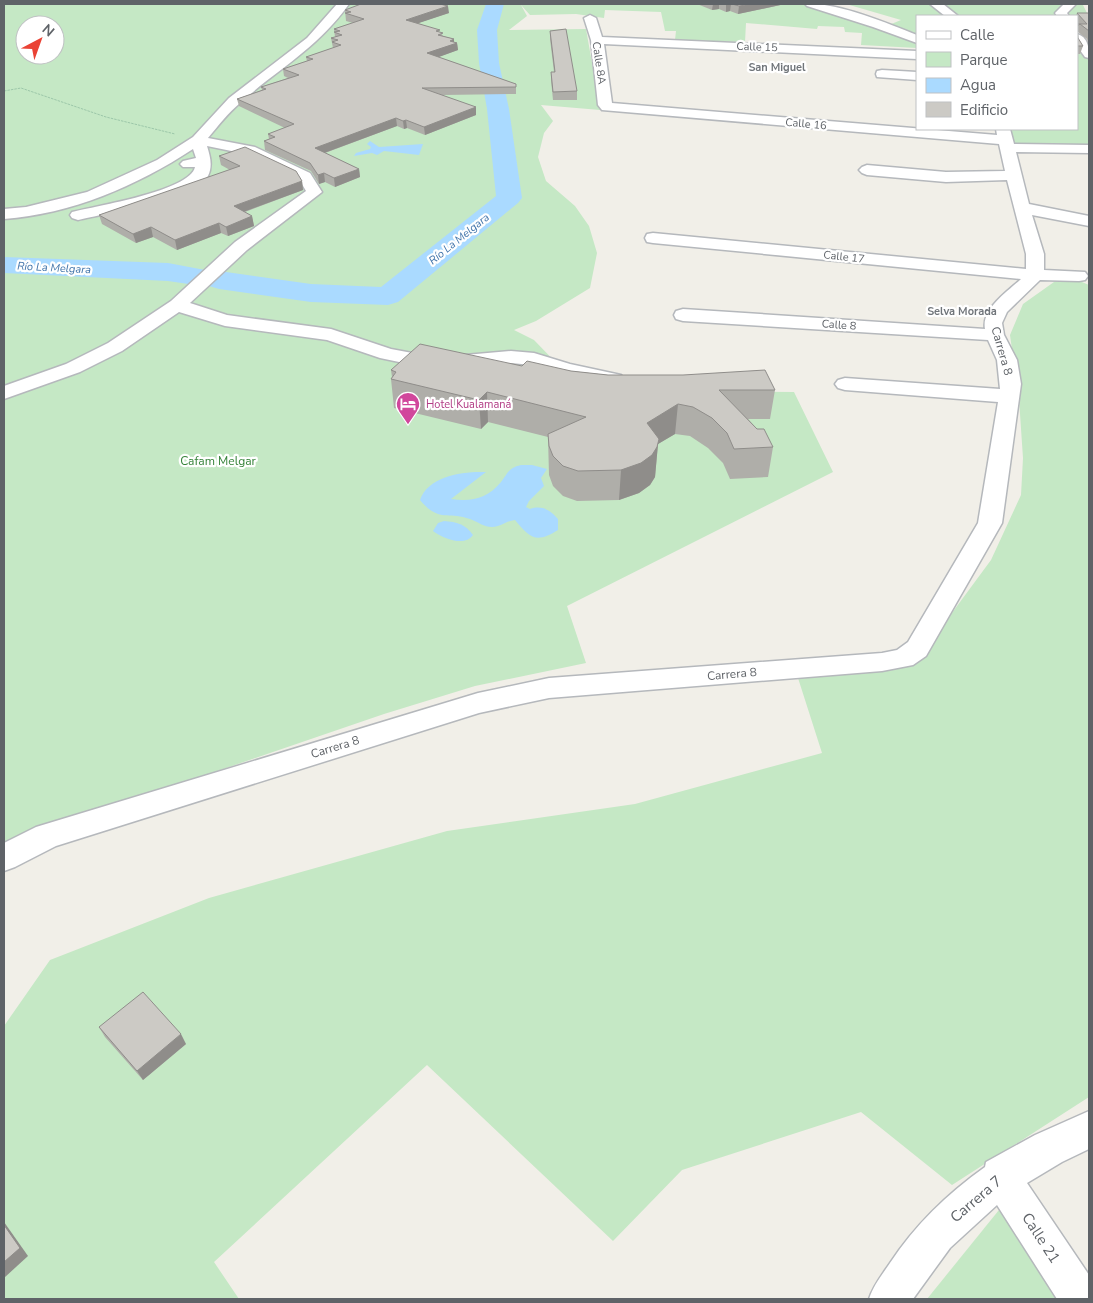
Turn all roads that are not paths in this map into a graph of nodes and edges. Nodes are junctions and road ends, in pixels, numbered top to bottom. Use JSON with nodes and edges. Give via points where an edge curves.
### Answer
{"nodes":[{"id":1,"x":343,"y":4,"type":"edge"},
{"id":2,"x":811,"y":4,"type":"edge"},
{"id":3,"x":936,"y":4,"type":"edge"},
{"id":4,"x":1070,"y":4,"type":"edge"},
{"id":5,"x":951,"y":15,"type":"edge"},
{"id":6,"x":1062,"y":15,"type":"edge"},
{"id":7,"x":590,"y":18,"type":"dead end"},
{"id":8,"x":916,"y":39,"type":"edge"},
{"id":9,"x":1078,"y":39,"type":"edge"},
{"id":10,"x":597,"y":40,"type":"junction"},
{"id":11,"x":1089,"y":54,"type":"edge"},
{"id":12,"x":916,"y":55,"type":"edge"},
{"id":13,"x":882,"y":74,"type":"dead end"},
{"id":14,"x":916,"y":76,"type":"edge"},
{"id":15,"x":607,"y":107,"type":"joint"},
{"id":16,"x":199,"y":138,"type":"junction"},
{"id":17,"x":1005,"y":139,"type":"edge"},
{"id":18,"x":1089,"y":149,"type":"edge"},
{"id":19,"x":204,"y":161,"type":"junction"},
{"id":20,"x":162,"y":163,"type":"junction"},
{"id":21,"x":867,"y":170,"type":"dead end"},
{"id":22,"x":1014,"y":175,"type":"junction"},
{"id":23,"x":1022,"y":208,"type":"junction"},
{"id":24,"x":4,"y":214,"type":"edge"},
{"id":25,"x":1089,"y":221,"type":"edge"},
{"id":26,"x":19,"y":228,"type":"dead end"},
{"id":27,"x":653,"y":238,"type":"dead end"},
{"id":28,"x":1035,"y":265,"type":"junction"},
{"id":29,"x":1084,"y":278,"type":"edge"},
{"id":30,"x":177,"y":305,"type":"junction"},
{"id":31,"x":683,"y":315,"type":"dead end"},
{"id":32,"x":996,"y":335,"type":"junction"},
{"id":33,"x":845,"y":384,"type":"dead end"},
{"id":34,"x":625,"y":388,"type":"edge"},
{"id":35,"x":4,"y":393,"type":"edge"},
{"id":36,"x":1008,"y":396,"type":"junction"},
{"id":37,"x":4,"y":858,"type":"edge"},
{"id":38,"x":1089,"y":1130,"type":"edge"},
{"id":39,"x":1000,"y":1176,"type":"junction"},
{"id":40,"x":889,"y":1299,"type":"edge"},
{"id":41,"x":1081,"y":1299,"type":"edge"}],
"edges":[{"from":1,"to":16,"type":"street","via":[[311,41],[234,101]]},
{"from":2,"to":8,"type":"street"},
{"from":3,"to":5,"type":"street"},
{"from":4,"to":6,"type":"street"},
{"from":7,"to":10,"type":"street","name":"Calle 8A"},
{"from":9,"to":11,"type":"street"},
{"from":10,"to":12,"type":"street","name":"Calle 15"},
{"from":10,"to":15,"type":"street","name":"Calle 8A"},
{"from":13,"to":14,"type":"street"},
{"from":15,"to":17,"type":"street","name":"Calle 16"},
{"from":16,"to":19,"type":"street"},
{"from":16,"to":20,"type":"street"},
{"from":16,"to":30,"type":"street","via":[[250,150],[305,176],[314,192],[241,246]]},
{"from":17,"to":18,"type":"street","name":"Calle 16"},
{"from":17,"to":22,"type":"street"},
{"from":19,"to":20,"type":"street"},
{"from":19,"to":26,"type":"street","via":[[200,176],[169,193]]},
{"from":20,"to":24,"type":"street","via":[[93,195],[26,212]]},
{"from":21,"to":22,"type":"street","via":[[946,178]]},
{"from":22,"to":23,"type":"street"},
{"from":23,"to":25,"type":"street"},
{"from":23,"to":28,"type":"street"},
{"from":27,"to":28,"type":"street","name":"Calle 17"},
{"from":28,"to":29,"type":"street","name":"Calle 17"},
{"from":28,"to":32,"type":"street","name":"Carrera 8","via":[[999,310],[993,323]]},
{"from":30,"to":34,"type":"street","via":[[225,320],[299,329],[423,361],[534,359],[566,368],[611,395]]},
{"from":30,"to":35,"type":"street","via":[[115,347],[73,368]]},
{"from":31,"to":32,"type":"street","name":"Calle 8"},
{"from":32,"to":36,"type":"street","name":"Carrera 8","via":[[1007,360]]},
{"from":33,"to":36,"type":"street"},
{"from":36,"to":37,"type":"street","name":"Carrera 8","via":[[990,523],[930,629],[917,649],[904,658],[549,688],[478,703],[47,836]]},
{"from":38,"to":39,"type":"street","name":"Carrera 7"},
{"from":39,"to":40,"type":"street","name":"Carrera 7","via":[[935,1234]]},
{"from":39,"to":41,"type":"street","name":"Calle 21"}]}
